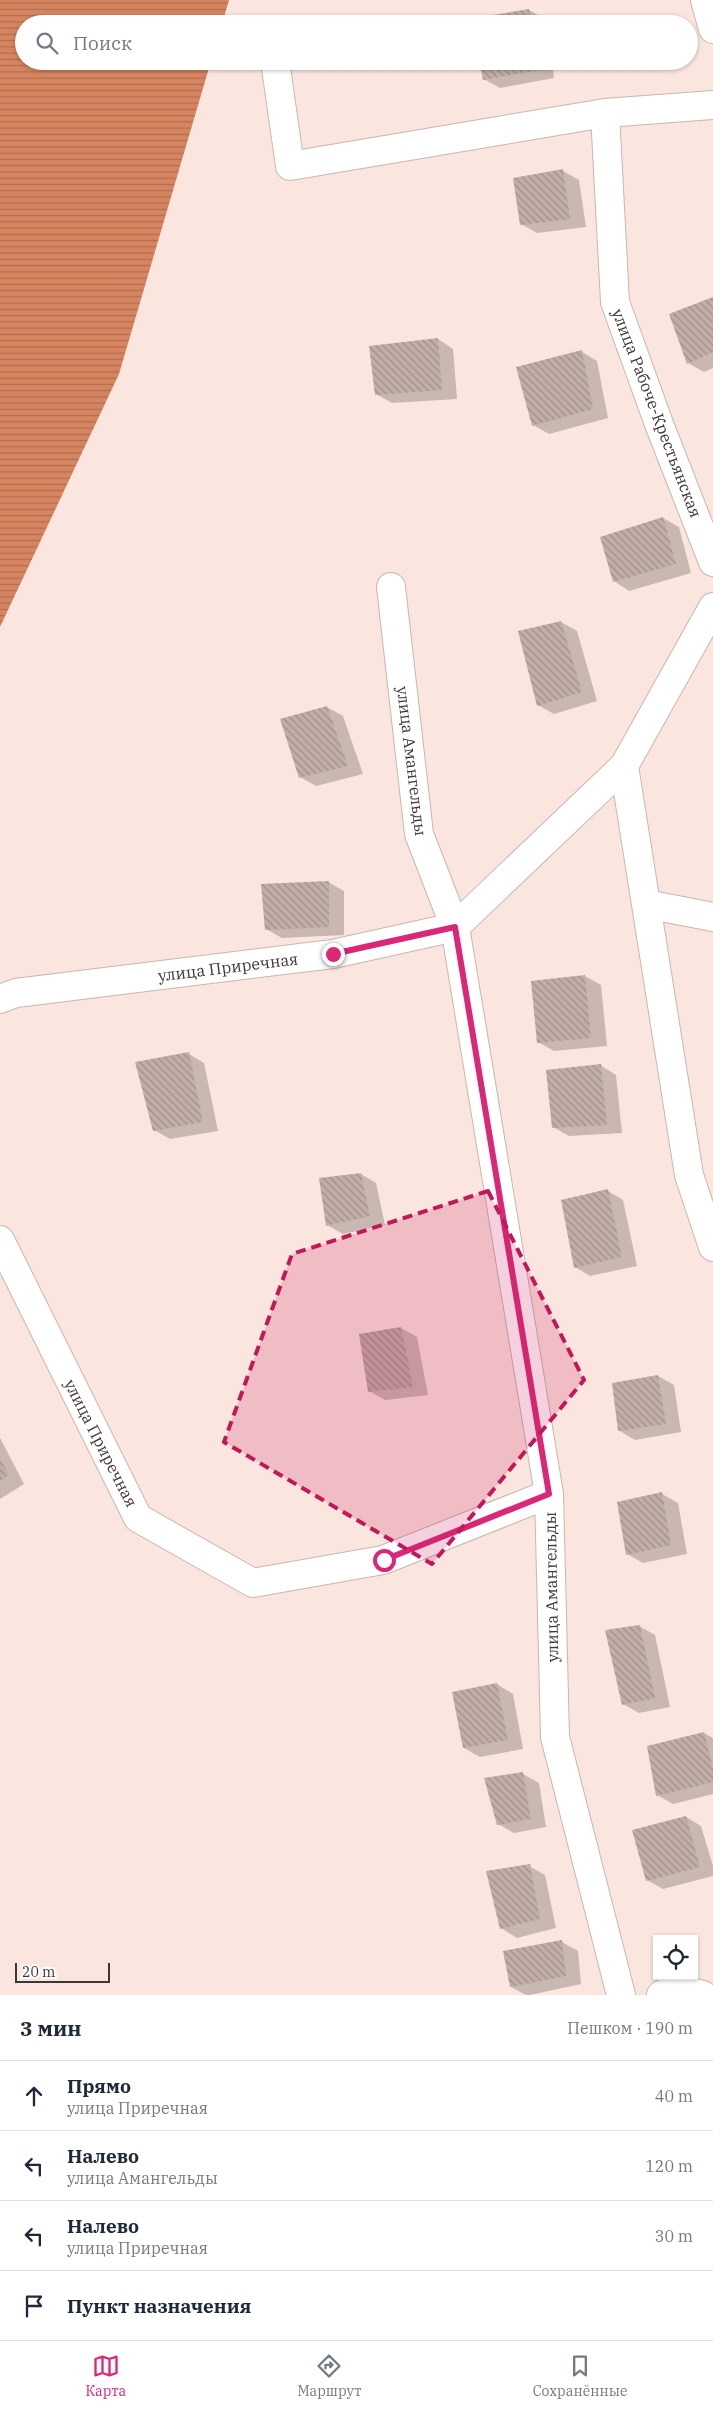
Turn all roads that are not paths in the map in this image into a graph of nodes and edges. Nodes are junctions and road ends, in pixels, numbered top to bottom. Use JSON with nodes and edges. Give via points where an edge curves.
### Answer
{"nodes":[{"id":1,"x":705,"y":0,"type":"edge"},
{"id":2,"x":713,"y":29,"type":"edge"},
{"id":3,"x":276,"y":70,"type":"edge"},
{"id":4,"x":713,"y":105,"type":"edge"},
{"id":5,"x":606,"y":113,"type":"junction"},
{"id":6,"x":713,"y":562,"type":"edge"},
{"id":7,"x":391,"y":587,"type":"dead end"},
{"id":8,"x":713,"y":607,"type":"edge"},
{"id":9,"x":624,"y":766,"type":"junction"},
{"id":10,"x":646,"y":904,"type":"junction"},
{"id":11,"x":713,"y":917,"type":"edge"},
{"id":12,"x":455,"y":927,"type":"junction"},
{"id":13,"x":0,"y":1000,"type":"edge"},
{"id":14,"x":0,"y":1240,"type":"edge"},
{"id":15,"x":713,"y":1247,"type":"edge"},
{"id":16,"x":549,"y":1494,"type":"junction"},
{"id":17,"x":621,"y":1995,"type":"edge"},
{"id":18,"x":660,"y":1995,"type":"edge"},
{"id":19,"x":703,"y":1995,"type":"edge"}],
"edges":[{"from":1,"to":2,"type":"street"},
{"from":3,"to":5,"type":"street","via":[[290,166]]},
{"from":4,"to":5,"type":"street"},
{"from":5,"to":6,"type":"street","name":"улица Рабоче-Крестьянская","via":[[615,302]]},
{"from":7,"to":12,"type":"street","name":"улица Амангельды","via":[[419,834]]},
{"from":8,"to":9,"type":"street"},
{"from":9,"to":10,"type":"street"},
{"from":9,"to":12,"type":"street"},
{"from":10,"to":11,"type":"street"},
{"from":10,"to":15,"type":"street","via":[[689,1175]]},
{"from":12,"to":13,"type":"street","name":"улица Приречная","via":[[333,954],[16,993]]},
{"from":12,"to":16,"type":"street","name":"улица Амангельды"},
{"from":14,"to":16,"type":"street","name":"улица Приречная","via":[[138,1518],[253,1583],[384,1560]]},
{"from":16,"to":17,"type":"street","name":"улица Амангельды","via":[[555,1737]]},
{"from":18,"to":19,"type":"street","via":[[676,1988]]}]}
